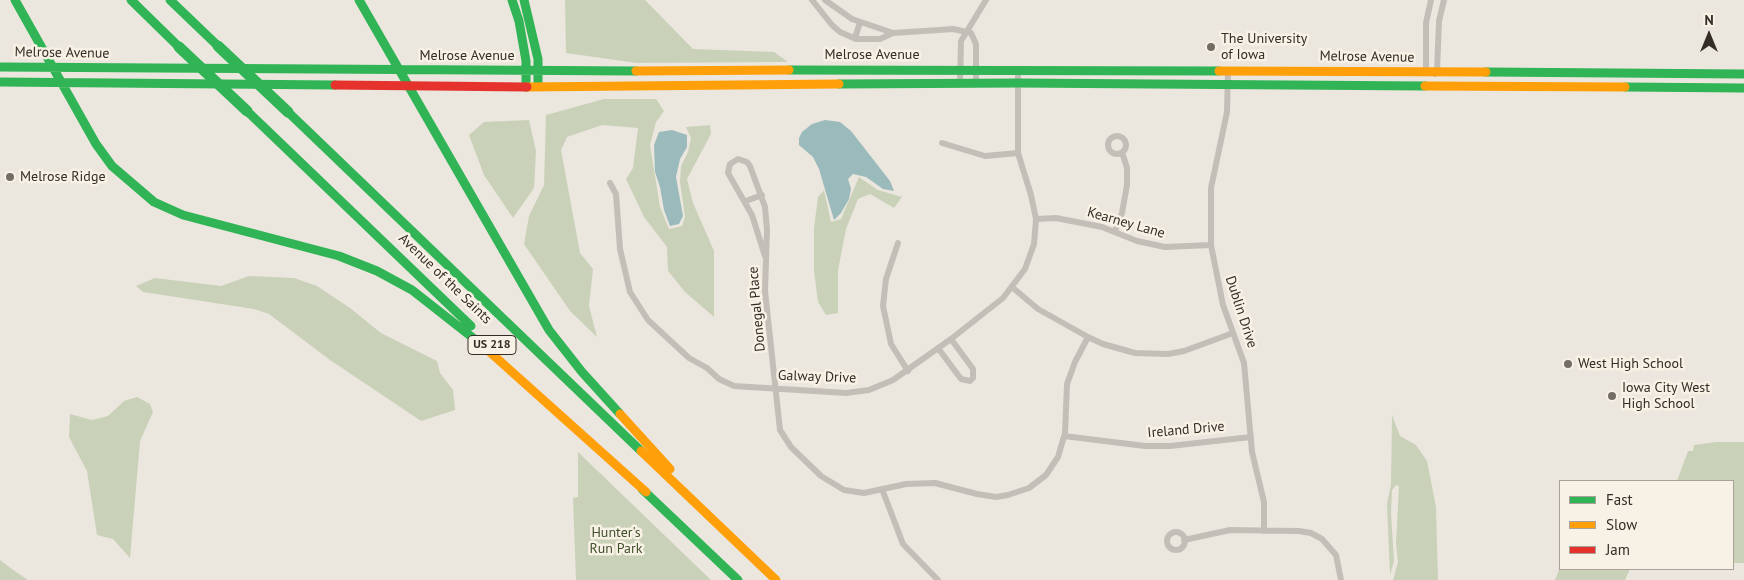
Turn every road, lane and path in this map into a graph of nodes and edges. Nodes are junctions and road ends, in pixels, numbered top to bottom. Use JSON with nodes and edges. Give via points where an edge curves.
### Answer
{"nodes":[{"id":1,"x":15,"y":0,"type":"edge"},
{"id":2,"x":131,"y":0,"type":"edge"},
{"id":3,"x":170,"y":0,"type":"edge"},
{"id":4,"x":359,"y":0,"type":"edge"},
{"id":5,"x":512,"y":0,"type":"edge"},
{"id":6,"x":524,"y":0,"type":"edge"},
{"id":7,"x":812,"y":0,"type":"edge"},
{"id":8,"x":825,"y":0,"type":"edge"},
{"id":9,"x":986,"y":0,"type":"edge"},
{"id":10,"x":1431,"y":0,"type":"edge"},
{"id":11,"x":1444,"y":0,"type":"edge"},
{"id":12,"x":860,"y":22,"type":"junction"},
{"id":13,"x":965,"y":31,"type":"junction"},
{"id":14,"x":892,"y":33,"type":"junction"},
{"id":15,"x":855,"y":38,"type":"junction"},
{"id":16,"x":0,"y":68,"type":"edge"},
{"id":17,"x":54,"y":68,"type":"junction"},
{"id":18,"x":960,"y":69,"type":"junction"},
{"id":19,"x":976,"y":69,"type":"junction"},
{"id":20,"x":1018,"y":69,"type":"junction"},
{"id":21,"x":1228,"y":70,"type":"junction"},
{"id":22,"x":402,"y":71,"type":"junction"},
{"id":23,"x":532,"y":72,"type":"junction"},
{"id":24,"x":1424,"y":72,"type":"junction"},
{"id":25,"x":1437,"y":72,"type":"junction"},
{"id":26,"x":1744,"y":74,"type":"edge"},
{"id":27,"x":0,"y":82,"type":"edge"},
{"id":28,"x":63,"y":83,"type":"junction"},
{"id":29,"x":960,"y":83,"type":"junction"},
{"id":30,"x":976,"y":83,"type":"junction"},
{"id":31,"x":1018,"y":83,"type":"junction"},
{"id":32,"x":1227,"y":84,"type":"junction"},
{"id":33,"x":410,"y":86,"type":"junction"},
{"id":34,"x":526,"y":86,"type":"junction"},
{"id":35,"x":538,"y":86,"type":"junction"},
{"id":36,"x":1744,"y":88,"type":"edge"},
{"id":37,"x":942,"y":144,"type":"dead end"},
{"id":38,"x":1122,"y":152,"type":"dead end"},
{"id":39,"x":1018,"y":153,"type":"junction"},
{"id":40,"x":610,"y":183,"type":"dead end"},
{"id":41,"x":762,"y":195,"type":"junction"},
{"id":42,"x":746,"y":200,"type":"junction"},
{"id":43,"x":1036,"y":219,"type":"junction"},
{"id":44,"x":1115,"y":231,"type":"junction"},
{"id":45,"x":898,"y":243,"type":"dead end"},
{"id":46,"x":1211,"y":245,"type":"junction"},
{"id":47,"x":765,"y":256,"type":"junction"},
{"id":48,"x":1013,"y":288,"type":"junction"},
{"id":49,"x":1233,"y":334,"type":"junction"},
{"id":50,"x":1088,"y":337,"type":"junction"},
{"id":51,"x":951,"y":339,"type":"junction"},
{"id":52,"x":938,"y":348,"type":"junction"},
{"id":53,"x":908,"y":371,"type":"junction"},
{"id":54,"x":776,"y":389,"type":"junction"},
{"id":55,"x":1064,"y":436,"type":"junction"},
{"id":56,"x":1250,"y":437,"type":"junction"},
{"id":57,"x":882,"y":489,"type":"junction"},
{"id":58,"x":646,"y":492,"type":"junction"},
{"id":59,"x":1264,"y":531,"type":"junction"},
{"id":60,"x":726,"y":532,"type":"junction"},
{"id":61,"x":1184,"y":540,"type":"dead end"},
{"id":62,"x":738,"y":580,"type":"edge"},
{"id":63,"x":776,"y":580,"type":"edge"},
{"id":64,"x":938,"y":580,"type":"edge"},
{"id":65,"x":1341,"y":580,"type":"edge"}],
"edges":[{"from":1,"to":17,"type":"main road"},
{"from":2,"to":58,"type":"main road","name":"Avenue of the Saints","number":"US 218","bridge":true},
{"from":3,"to":60,"type":"main road","name":"Avenue of the Saints","number":"US 218","bridge":true},
{"from":4,"to":22,"type":"main road"},
{"from":5,"to":23,"type":"main road"},
{"from":6,"to":23,"type":"main road","via":[[538,59]]},
{"from":7,"to":15,"type":"street","via":[[832,25]]},
{"from":8,"to":12,"type":"street"},
{"from":9,"to":13,"type":"street"},
{"from":10,"to":24,"type":"street","via":[[1426,23]]},
{"from":11,"to":25,"type":"street","via":[[1439,21]]},
{"from":12,"to":14,"type":"street"},
{"from":12,"to":15,"type":"street"},
{"from":13,"to":14,"type":"street"},
{"from":13,"to":18,"type":"street","via":[[961,41]]},
{"from":13,"to":19,"type":"street","via":[[971,33],[976,44]]},
{"from":14,"to":15,"type":"street","via":[[880,39]]},
{"from":16,"to":17,"type":"main road","name":"Melrose Avenue"},
{"from":17,"to":22,"type":"main road","name":"Melrose Avenue"},
{"from":17,"to":28,"type":"main road"},
{"from":18,"to":19,"type":"main road","name":"Melrose Avenue"},
{"from":18,"to":23,"type":"main road","name":"Melrose Avenue"},
{"from":18,"to":29,"type":"street"},
{"from":19,"to":20,"type":"main road","name":"Melrose Avenue"},
{"from":19,"to":30,"type":"street"},
{"from":20,"to":21,"type":"main road","name":"Melrose Avenue"},
{"from":20,"to":31,"type":"street","name":"Galway Drive"},
{"from":21,"to":24,"type":"main road","name":"Melrose Avenue"},
{"from":21,"to":32,"type":"street","name":"Dublin Drive"},
{"from":22,"to":23,"type":"main road","name":"Melrose Avenue"},
{"from":22,"to":33,"type":"main road"},
{"from":23,"to":34,"type":"main road"},
{"from":23,"to":35,"type":"main road"},
{"from":24,"to":25,"type":"main road","name":"Melrose Avenue"},
{"from":25,"to":26,"type":"main road","name":"Melrose Avenue"},
{"from":27,"to":28,"type":"main road","name":"Melrose Avenue"},
{"from":28,"to":33,"type":"main road","name":"Melrose Avenue"},
{"from":28,"to":58,"type":"main road","via":[[106,159],[143,195],[165,208],[199,220],[339,256],[412,290],[476,338]]},
{"from":29,"to":30,"type":"main road","name":"Melrose Avenue"},
{"from":29,"to":35,"type":"main road","name":"Melrose Avenue"},
{"from":30,"to":31,"type":"main road","name":"Melrose Avenue"},
{"from":31,"to":32,"type":"main road","name":"Melrose Avenue"},
{"from":31,"to":39,"type":"street","name":"Galway Drive"},
{"from":32,"to":36,"type":"main road","name":"Melrose Avenue"},
{"from":32,"to":46,"type":"street","name":"Dublin Drive","via":[[1227,112],[1211,188]]},
{"from":33,"to":34,"type":"main road","name":"Melrose Avenue"},
{"from":33,"to":60,"type":"main road","via":[[549,330],[582,372]]},
{"from":34,"to":35,"type":"main road","name":"Melrose Avenue"},
{"from":37,"to":39,"type":"street","via":[[985,156]]},
{"from":38,"to":44,"type":"street","via":[[1128,168],[1128,185]]},
{"from":39,"to":43,"type":"street","name":"Galway Drive"},
{"from":40,"to":54,"type":"street","name":"Galway Drive","via":[[616,194],[624,274],[630,292],[648,320],[689,358],[726,383]]},
{"from":41,"to":42,"type":"street"},
{"from":41,"to":42,"type":"street","name":"Donegal Place","via":[[748,162],[734,161],[728,173]]},
{"from":41,"to":47,"type":"street","name":"Donegal Place","via":[[767,230]]},
{"from":42,"to":47,"type":"street","name":"Donegal Place"},
{"from":43,"to":44,"type":"street","name":"Kearney Lane","via":[[1056,218]]},
{"from":43,"to":48,"type":"street","name":"Galway Drive","via":[[1031,257]]},
{"from":44,"to":46,"type":"street","name":"Kearney Lane","via":[[1137,241],[1165,247]]},
{"from":45,"to":53,"type":"street","via":[[886,280],[883,306],[891,344]]},
{"from":46,"to":49,"type":"street","name":"Dublin Drive","via":[[1218,285]]},
{"from":47,"to":54,"type":"street","name":"Donegal Place","via":[[766,309]]},
{"from":48,"to":50,"type":"street","via":[[1038,309]]},
{"from":48,"to":51,"type":"street","name":"Galway Drive"},
{"from":49,"to":50,"type":"street","via":[[1184,351],[1151,354],[1119,350]]},
{"from":49,"to":56,"type":"street","name":"Dublin Drive","via":[[1244,363]]},
{"from":50,"to":55,"type":"street","name":"Donegal Place","via":[[1068,384]]},
{"from":51,"to":52,"type":"street","name":"Galway Drive"},
{"from":51,"to":52,"type":"street","via":[[973,369],[970,381],[961,379]]},
{"from":52,"to":53,"type":"street","name":"Galway Drive"},
{"from":53,"to":54,"type":"street","name":"Galway Drive","via":[[881,386],[858,392]]},
{"from":54,"to":57,"type":"street","name":"Donegal Place","via":[[779,423],[784,438],[821,476],[834,486],[854,492]]},
{"from":55,"to":56,"type":"street","name":"Ireland Drive","via":[[1145,446]]},
{"from":55,"to":57,"type":"street","name":"Donegal Place","via":[[1052,467],[1037,482],[1008,496],[987,496],[919,482]]},
{"from":56,"to":59,"type":"street","name":"Dublin Drive","via":[[1264,502]]},
{"from":57,"to":64,"type":"street","via":[[903,544]]},
{"from":58,"to":62,"type":"main road","name":"Avenue of the Saints","number":"US 218"},
{"from":59,"to":61,"type":"street","via":[[1221,531]]},
{"from":59,"to":65,"type":"street","via":[[1299,531],[1322,539],[1336,555]]},
{"from":60,"to":63,"type":"main road","name":"Avenue of the Saints","number":"US 218"}]}
